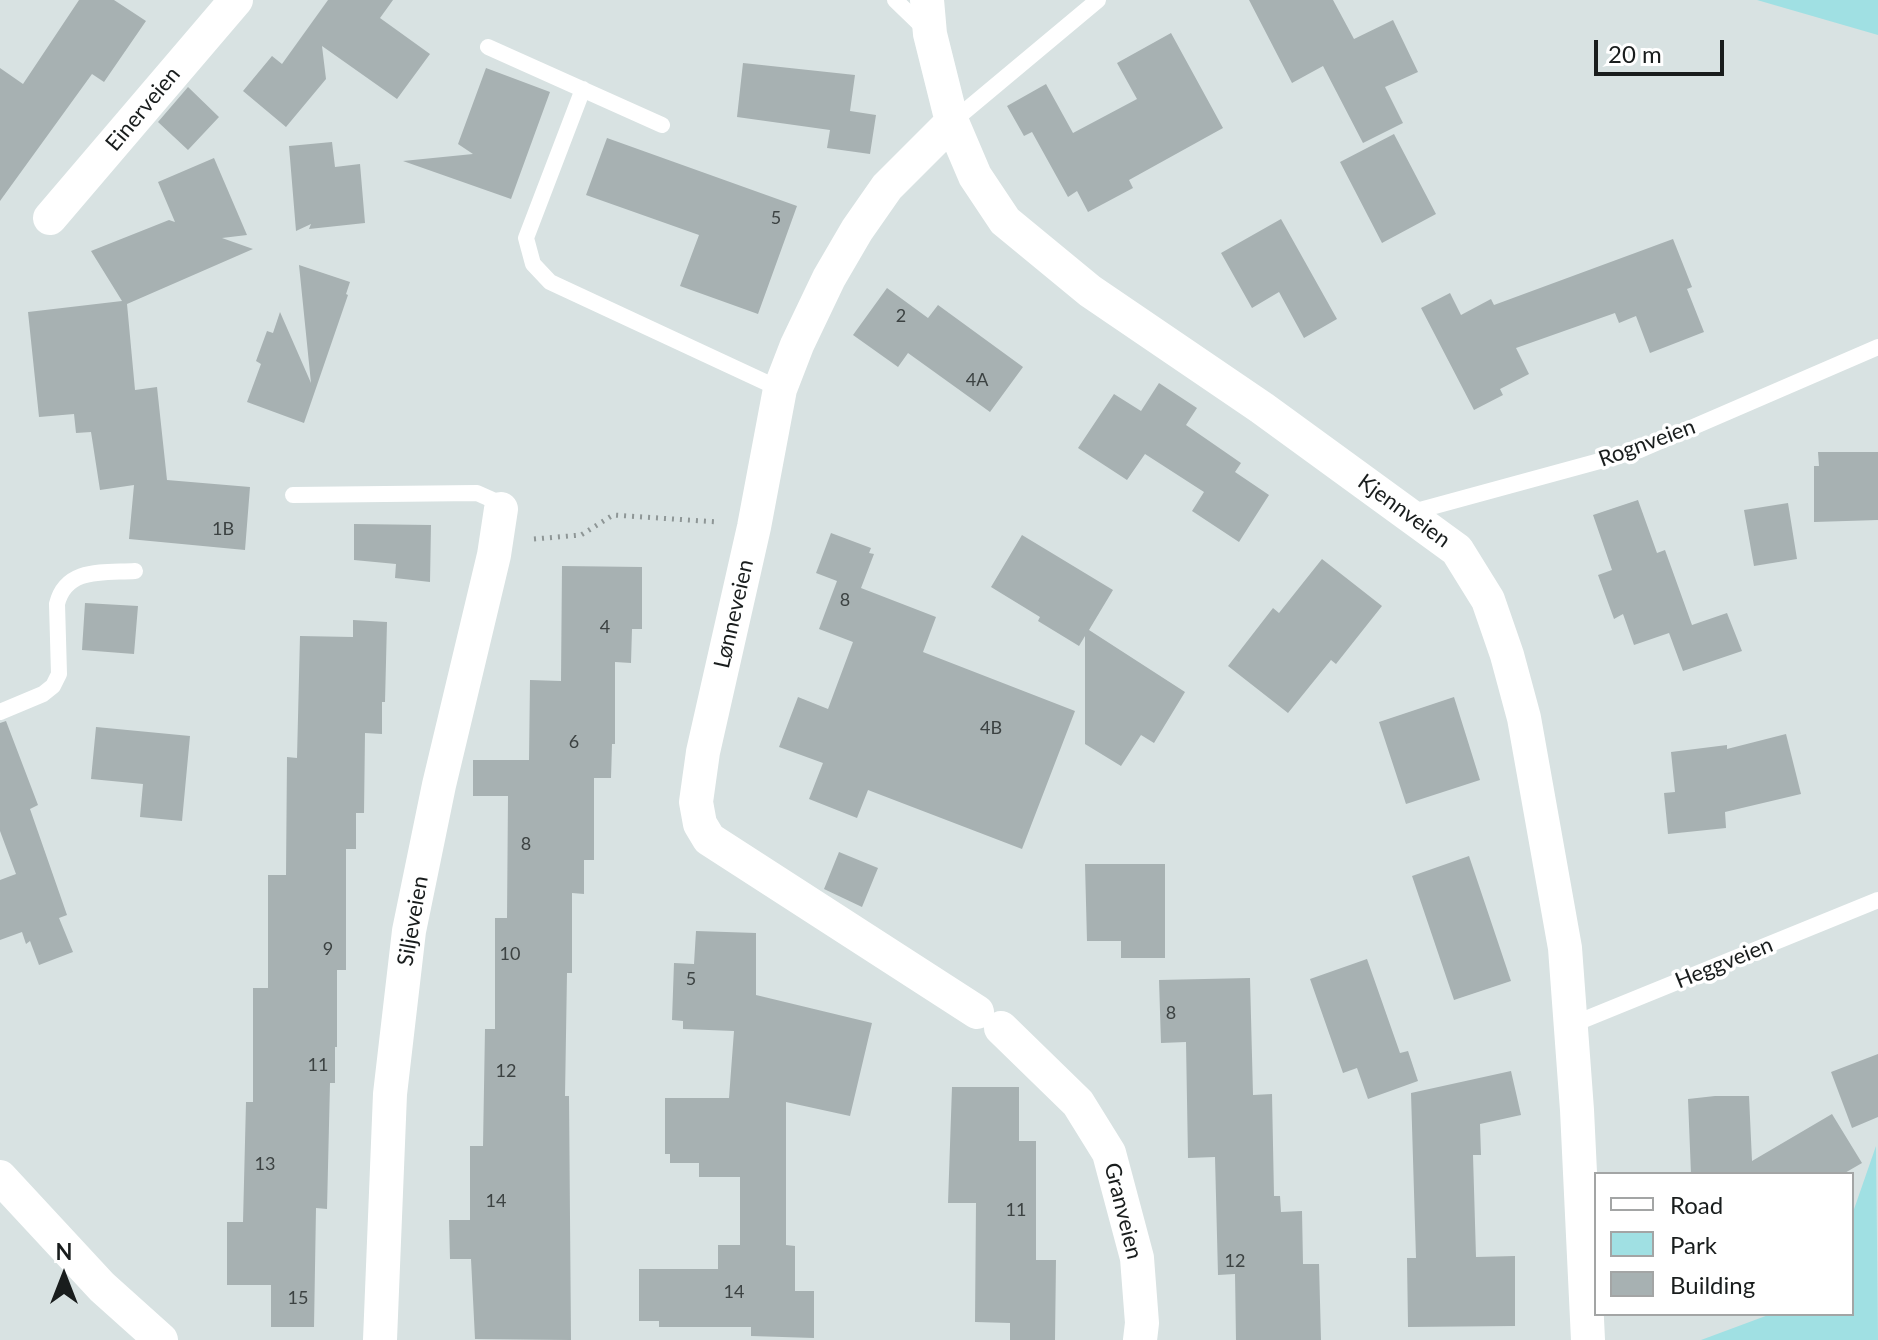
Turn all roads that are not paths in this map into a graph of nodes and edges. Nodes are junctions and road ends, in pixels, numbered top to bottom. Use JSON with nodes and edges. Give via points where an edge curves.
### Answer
{"nodes":[{"id":1,"x":236,"y":0,"type":"edge"},
{"id":2,"x":895,"y":0,"type":"edge"},
{"id":3,"x":927,"y":0,"type":"edge"},
{"id":4,"x":1098,"y":0,"type":"edge"},
{"id":5,"x":930,"y":34,"type":"junction"},
{"id":6,"x":488,"y":47,"type":"dead end"},
{"id":7,"x":583,"y":89,"type":"junction"},
{"id":8,"x":952,"y":122,"type":"junction"},
{"id":9,"x":662,"y":125,"type":"dead end"},
{"id":10,"x":50,"y":218,"type":"dead end"},
{"id":11,"x":1878,"y":347,"type":"edge"},
{"id":12,"x":780,"y":389,"type":"junction"},
{"id":13,"x":293,"y":495,"type":"dead end"},
{"id":14,"x":501,"y":509,"type":"joint"},
{"id":15,"x":1407,"y":513,"type":"junction"},
{"id":16,"x":135,"y":571,"type":"dead end"},
{"id":17,"x":0,"y":712,"type":"edge"},
{"id":18,"x":1878,"y":900,"type":"edge"},
{"id":19,"x":989,"y":1020,"type":"joint"},
{"id":20,"x":1571,"y":1025,"type":"junction"},
{"id":21,"x":0,"y":1177,"type":"edge"},
{"id":22,"x":161,"y":1340,"type":"edge"},
{"id":23,"x":380,"y":1340,"type":"edge"},
{"id":24,"x":1140,"y":1340,"type":"edge"},
{"id":25,"x":1588,"y":1340,"type":"edge"}],
"edges":[{"from":1,"to":10,"type":"street","name":"Einerveien"},
{"from":2,"to":5,"type":"lane"},
{"from":3,"to":5,"type":"street","name":"Kjennveien"},
{"from":4,"to":8,"type":"lane"},
{"from":5,"to":8,"type":"street","name":"Kjennveien"},
{"from":6,"to":7,"type":"lane"},
{"from":7,"to":9,"type":"lane"},
{"from":7,"to":12,"type":"lane","via":[[526,238],[533,264],[550,282]]},
{"from":8,"to":12,"type":"street","name":"Lønneveien","via":[[887,187],[857,230]]},
{"from":8,"to":15,"type":"street","name":"Kjennveien","via":[[975,176],[1005,221],[1046,258]]},
{"from":11,"to":15,"type":"lane","name":"Rognveien","via":[[1640,450]]},
{"from":12,"to":19,"type":"street","name":"Lønneveien","via":[[703,752],[696,802],[700,824],[709,839],[739,860]]},
{"from":13,"to":14,"type":"lane","via":[[477,493]]},
{"from":14,"to":23,"type":"street","name":"Siljeveien","via":[[409,931],[390,1094]]},
{"from":15,"to":20,"type":"street","name":"Kjennveien","via":[[1457,550],[1488,600],[1507,655],[1558,899]]},
{"from":16,"to":17,"type":"lane","via":[[71,580],[57,604],[59,674],[53,686]]},
{"from":18,"to":20,"type":"lane","name":"Heggveien"},
{"from":19,"to":24,"type":"street","name":"Granveien","via":[[1078,1103],[1109,1153],[1137,1258]]},
{"from":20,"to":25,"type":"street","name":"Kjennveien"},
{"from":21,"to":22,"type":"street","via":[[102,1287]]}]}
